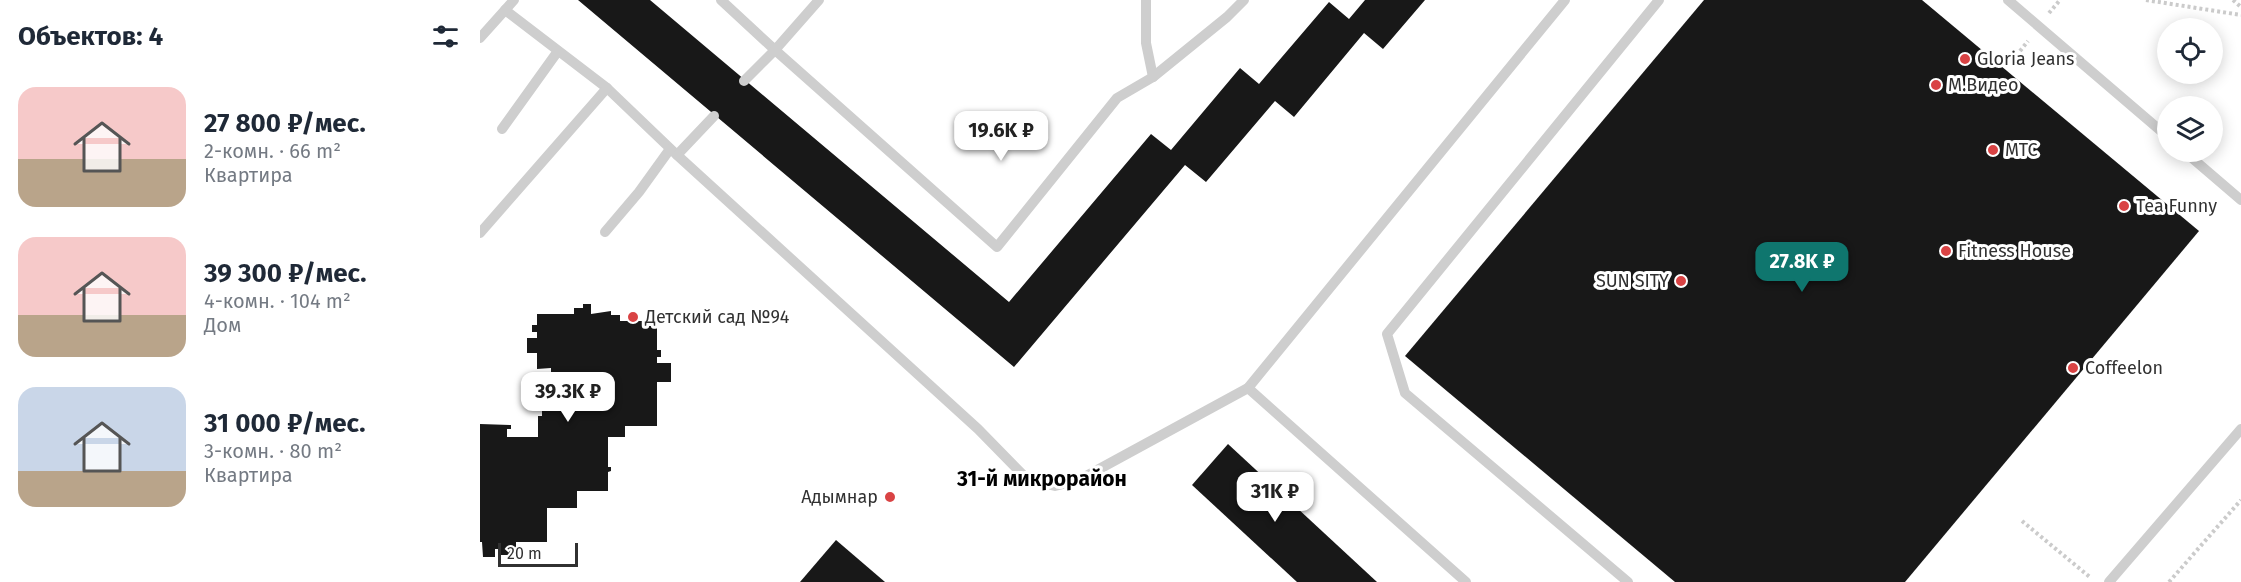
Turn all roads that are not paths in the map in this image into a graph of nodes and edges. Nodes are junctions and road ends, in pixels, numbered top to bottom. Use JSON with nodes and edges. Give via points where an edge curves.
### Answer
{"nodes":[{"id":1,"x":514,"y":0,"type":"edge"},
{"id":2,"x":721,"y":0,"type":"edge"},
{"id":3,"x":819,"y":0,"type":"edge"},
{"id":4,"x":1146,"y":0,"type":"edge"},
{"id":5,"x":1244,"y":0,"type":"edge"},
{"id":6,"x":1565,"y":0,"type":"edge"},
{"id":7,"x":1659,"y":0,"type":"edge"},
{"id":8,"x":2008,"y":0,"type":"edge"},
{"id":9,"x":505,"y":10,"type":"junction"},
{"id":10,"x":480,"y":38,"type":"edge"},
{"id":11,"x":775,"y":50,"type":"junction"},
{"id":12,"x":558,"y":51,"type":"junction"},
{"id":13,"x":1153,"y":77,"type":"junction"},
{"id":14,"x":744,"y":81,"type":"dead end"},
{"id":15,"x":607,"y":88,"type":"junction"},
{"id":16,"x":714,"y":116,"type":"dead end"},
{"id":17,"x":2157,"y":128,"type":"edge"},
{"id":18,"x":502,"y":129,"type":"dead end"},
{"id":19,"x":674,"y":152,"type":"junction"},
{"id":20,"x":2197,"y":162,"type":"edge"},
{"id":21,"x":2241,"y":200,"type":"edge"},
{"id":22,"x":605,"y":232,"type":"dead end"},
{"id":23,"x":480,"y":233,"type":"edge"},
{"id":24,"x":1248,"y":388,"type":"junction"},
{"id":25,"x":2241,"y":429,"type":"edge"},
{"id":26,"x":1466,"y":582,"type":"edge"},
{"id":27,"x":1628,"y":582,"type":"edge"},
{"id":28,"x":2109,"y":582,"type":"edge"}],
"edges":[{"from":1,"to":9,"type":"lane"},
{"from":2,"to":11,"type":"lane"},
{"from":3,"to":11,"type":"lane"},
{"from":4,"to":13,"type":"lane","via":[[1146,43]]},
{"from":5,"to":13,"type":"lane"},
{"from":6,"to":24,"type":"lane"},
{"from":7,"to":27,"type":"lane","via":[[1387,334],[1405,393]]},
{"from":8,"to":17,"type":"lane"},
{"from":9,"to":10,"type":"lane"},
{"from":9,"to":12,"type":"lane"},
{"from":11,"to":13,"type":"lane","via":[[998,247],[1117,98]]},
{"from":11,"to":14,"type":"lane"},
{"from":12,"to":15,"type":"lane"},
{"from":12,"to":18,"type":"lane"},
{"from":15,"to":19,"type":"lane"},
{"from":15,"to":23,"type":"lane"},
{"from":16,"to":19,"type":"lane"},
{"from":19,"to":22,"type":"lane"},
{"from":19,"to":24,"type":"lane","via":[[978,429],[1027,479],[1055,486],[1079,480]]},
{"from":20,"to":21,"type":"lane"},
{"from":24,"to":26,"type":"lane"},
{"from":25,"to":28,"type":"lane"}]}
